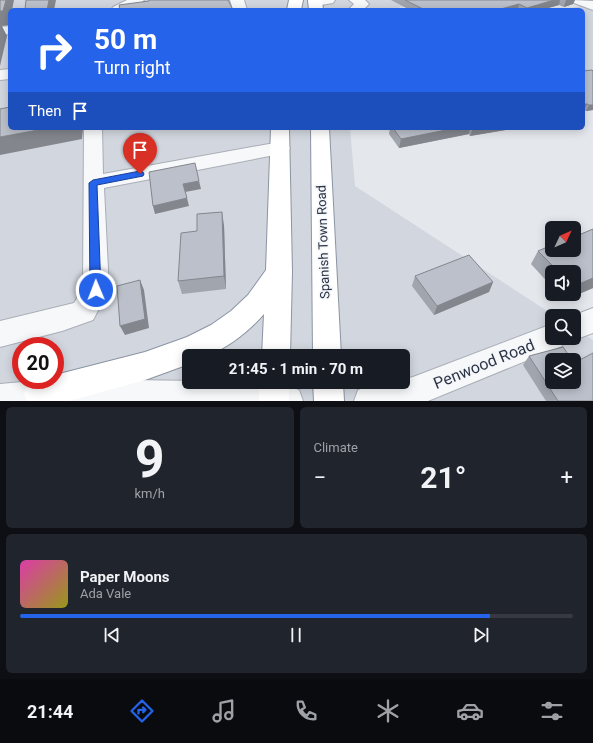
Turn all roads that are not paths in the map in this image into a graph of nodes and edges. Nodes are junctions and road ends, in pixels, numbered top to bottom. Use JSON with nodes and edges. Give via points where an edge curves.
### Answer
{"nodes":[{"id":1,"x":137,"y":0,"type":"edge"},
{"id":2,"x":356,"y":0,"type":"edge"},
{"id":3,"x":579,"y":0,"type":"edge"},
{"id":4,"x":593,"y":6,"type":"edge"},
{"id":5,"x":122,"y":8,"type":"edge"},
{"id":6,"x":357,"y":8,"type":"edge"},
{"id":7,"x":93,"y":130,"type":"edge"},
{"id":8,"x":320,"y":130,"type":"edge"},
{"id":9,"x":280,"y":138,"type":"edge"},
{"id":10,"x":93,"y":183,"type":"junction"},
{"id":11,"x":279,"y":272,"type":"junction"},
{"id":12,"x":593,"y":320,"type":"edge"},
{"id":13,"x":581,"y":325,"type":"edge"},
{"id":14,"x":0,"y":334,"type":"edge"},
{"id":15,"x":545,"y":340,"type":"edge"},
{"id":16,"x":276,"y":349,"type":"edge"},
{"id":17,"x":327,"y":349,"type":"edge"},
{"id":18,"x":328,"y":389,"type":"edge"},
{"id":19,"x":39,"y":394,"type":"junction"},
{"id":20,"x":278,"y":395,"type":"edge"},
{"id":21,"x":0,"y":399,"type":"edge"},
{"id":22,"x":329,"y":401,"type":"edge"},
{"id":23,"x":369,"y":401,"type":"edge"}],
"edges":[{"from":1,"to":5,"type":"street"},
{"from":2,"to":6,"type":"street","via":[[362,4]]},
{"from":3,"to":4,"type":"street"},
{"from":7,"to":10,"type":"street"},
{"from":8,"to":17,"type":"highway","name":"Spanish Town Road"},
{"from":9,"to":10,"type":"street"},
{"from":9,"to":11,"type":"highway"},
{"from":10,"to":14,"type":"street","via":[[96,290],[83,312],[62,320]]},
{"from":11,"to":16,"type":"highway"},
{"from":11,"to":19,"type":"highway","via":[[257,303],[240,320],[215,337],[155,363]]},
{"from":12,"to":13,"type":"street"},
{"from":15,"to":23,"type":"street","name":"Penwood Road","via":[[413,392]]},
{"from":18,"to":22,"type":"highway"},
{"from":19,"to":20,"type":"street"},
{"from":19,"to":21,"type":"street"}]}
